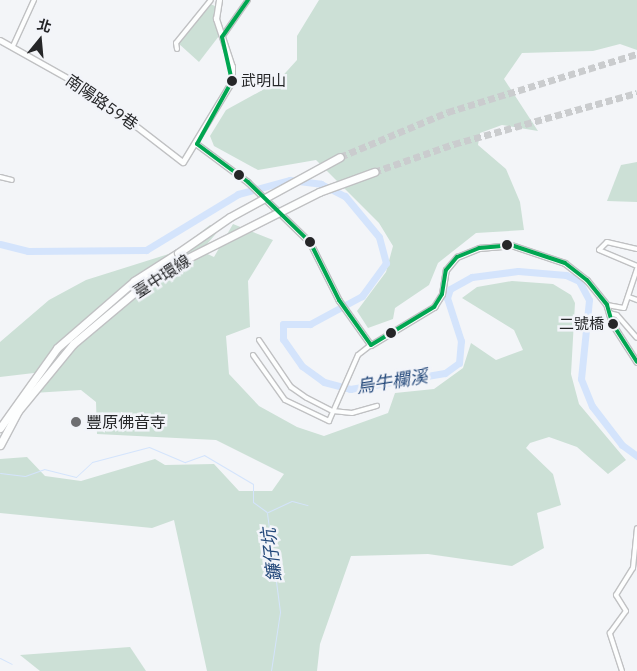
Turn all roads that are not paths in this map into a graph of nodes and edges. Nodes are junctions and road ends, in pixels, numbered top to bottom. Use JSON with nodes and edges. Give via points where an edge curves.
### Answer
{"nodes":[{"id":1,"x":34,"y":0,"type":"edge"},
{"id":2,"x":211,"y":0,"type":"edge"},
{"id":3,"x":219,"y":0,"type":"edge"},
{"id":4,"x":248,"y":0,"type":"edge"},
{"id":5,"x":222,"y":37,"type":"junction"},
{"id":6,"x":0,"y":40,"type":"edge"},
{"id":7,"x":13,"y":46,"type":"junction"},
{"id":8,"x":177,"y":49,"type":"dead end"},
{"id":9,"x":197,"y":144,"type":"junction"},
{"id":10,"x":340,"y":158,"type":"tunnel mouth"},
{"id":11,"x":374,"y":172,"type":"tunnel mouth"},
{"id":12,"x":0,"y":177,"type":"edge"},
{"id":13,"x":12,"y":180,"type":"dead end"},
{"id":14,"x":637,"y":249,"type":"edge"},
{"id":15,"x":637,"y":268,"type":"edge"},
{"id":16,"x":630,"y":297,"type":"junction"},
{"id":17,"x":637,"y":300,"type":"edge"},
{"id":18,"x":606,"y":305,"type":"junction"},
{"id":19,"x":609,"y":313,"type":"junction"},
{"id":20,"x":637,"y":338,"type":"edge"},
{"id":21,"x":259,"y":340,"type":"dead end"},
{"id":22,"x":372,"y":345,"type":"junction"},
{"id":23,"x":253,"y":355,"type":"dead end"},
{"id":24,"x":637,"y":362,"type":"edge"},
{"id":25,"x":376,"y":406,"type":"dead end"},
{"id":26,"x":333,"y":411,"type":"junction"},
{"id":27,"x":0,"y":428,"type":"edge"},
{"id":28,"x":0,"y":445,"type":"edge"},
{"id":29,"x":637,"y":528,"type":"edge"},
{"id":30,"x":622,"y":671,"type":"edge"}],
"edges":[{"from":1,"to":7,"type":"street"},
{"from":2,"to":8,"type":"street","via":[[176,43]]},
{"from":3,"to":5,"type":"street","via":[[216,19]]},
{"from":4,"to":5,"type":"street"},
{"from":5,"to":9,"type":"street","via":[[232,81]]},
{"from":6,"to":7,"type":"street","name":"南陽路59巷"},
{"from":7,"to":9,"type":"street","name":"南陽路59巷","via":[[91,92],[177,161],[185,160]]},
{"from":9,"to":22,"type":"street","via":[[242,178],[310,242],[346,312]]},
{"from":10,"to":27,"type":"highway","name":"臺中環線","bridge":true,"via":[[230,217],[134,280],[57,348]]},
{"from":11,"to":28,"type":"highway","name":"臺中環線","bridge":true,"via":[[319,192],[188,258],[141,287],[73,344],[18,411]]},
{"from":12,"to":13,"type":"street"},
{"from":14,"to":15,"type":"street","via":[[607,242],[599,250]]},
{"from":15,"to":16,"type":"street"},
{"from":16,"to":17,"type":"street"},
{"from":16,"to":18,"type":"street","via":[[624,308]]},
{"from":18,"to":19,"type":"street"},
{"from":18,"to":22,"type":"street","via":[[565,263],[511,245],[494,245],[457,257],[446,270],[442,294],[434,307]]},
{"from":19,"to":20,"type":"street","via":[[617,315]]},
{"from":19,"to":24,"type":"street"},
{"from":21,"to":26,"type":"street","via":[[291,387]]},
{"from":22,"to":26,"type":"street","via":[[358,355]]},
{"from":23,"to":26,"type":"street","via":[[286,400],[329,421]]},
{"from":25,"to":26,"type":"street","via":[[352,413]]},
{"from":29,"to":30,"type":"street","via":[[633,568],[616,594],[626,611],[610,633]]}]}
